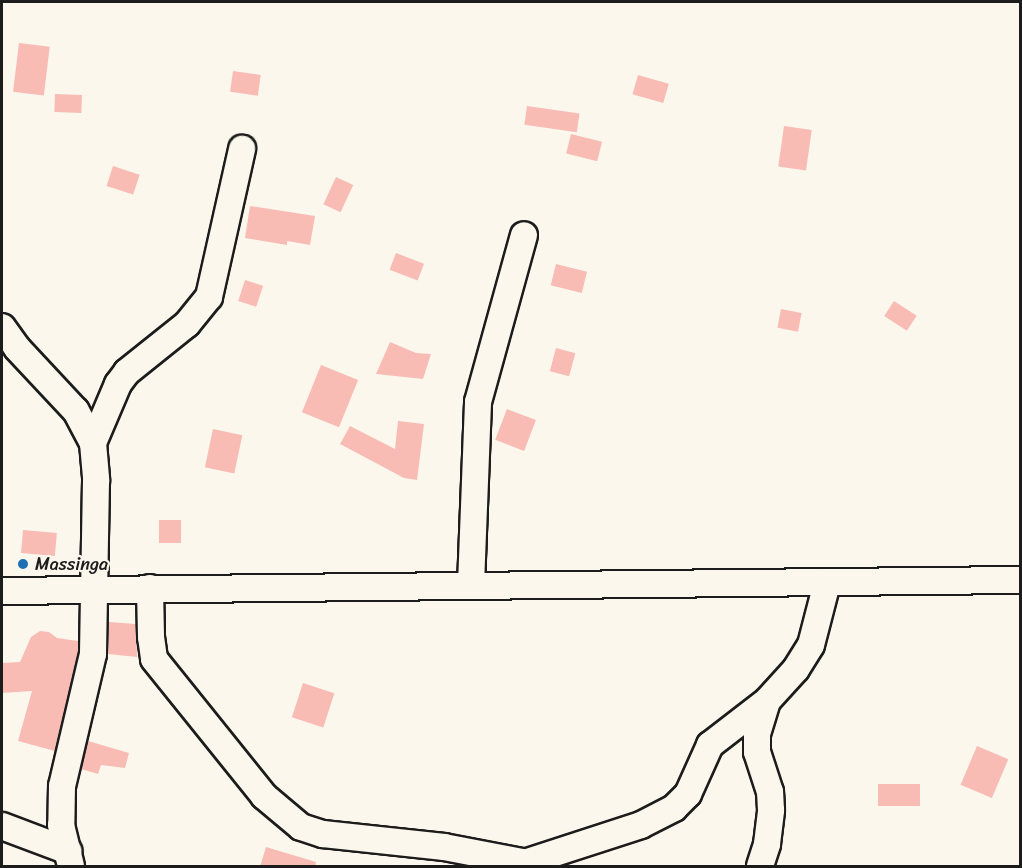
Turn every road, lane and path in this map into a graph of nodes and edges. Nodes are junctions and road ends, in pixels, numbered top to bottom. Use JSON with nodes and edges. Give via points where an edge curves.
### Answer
{"nodes":[{"id":1,"x":242,"y":149,"type":"dead end"},
{"id":2,"x":524,"y":235,"type":"dead end"},
{"id":3,"x":2,"y":327,"type":"edge"},
{"id":4,"x":93,"y":443,"type":"junction"},
{"id":5,"x":1020,"y":580,"type":"edge"},
{"id":6,"x":827,"y":583,"type":"junction"},
{"id":7,"x":471,"y":585,"type":"junction"},
{"id":8,"x":150,"y":588,"type":"junction"},
{"id":9,"x":94,"y":589,"type":"junction"},
{"id":10,"x":2,"y":591,"type":"edge"},
{"id":11,"x":767,"y":701,"type":"junction"},
{"id":12,"x":2,"y":826,"type":"edge"},
{"id":13,"x":69,"y":859,"type":"edge"},
{"id":14,"x":528,"y":865,"type":"edge"},
{"id":15,"x":760,"y":867,"type":"edge"}],
"edges":[{"from":1,"to":4,"type":"street","via":[[209,297],[187,324],[127,372]]},
{"from":2,"to":7,"type":"street","via":[[478,402]]},
{"from":3,"to":4,"type":"street","via":[[76,411]]},
{"from":4,"to":9,"type":"street"},
{"from":5,"to":6,"type":"street"},
{"from":6,"to":7,"type":"street"},
{"from":6,"to":11,"type":"street","via":[[810,645],[796,669]]},
{"from":7,"to":8,"type":"street"},
{"from":8,"to":9,"type":"street"},
{"from":8,"to":14,"type":"street","via":[[154,659],[264,796],[301,827],[324,834],[444,847]]},
{"from":9,"to":10,"type":"street"},
{"from":9,"to":13,"type":"street","via":[[93,654],[62,786],[61,825]]},
{"from":11,"to":14,"type":"street","via":[[710,745],[688,794],[674,808],[641,825]]},
{"from":11,"to":15,"type":"street","via":[[757,734],[757,752],[770,792],[771,810]]},
{"from":12,"to":13,"type":"street"}]}
